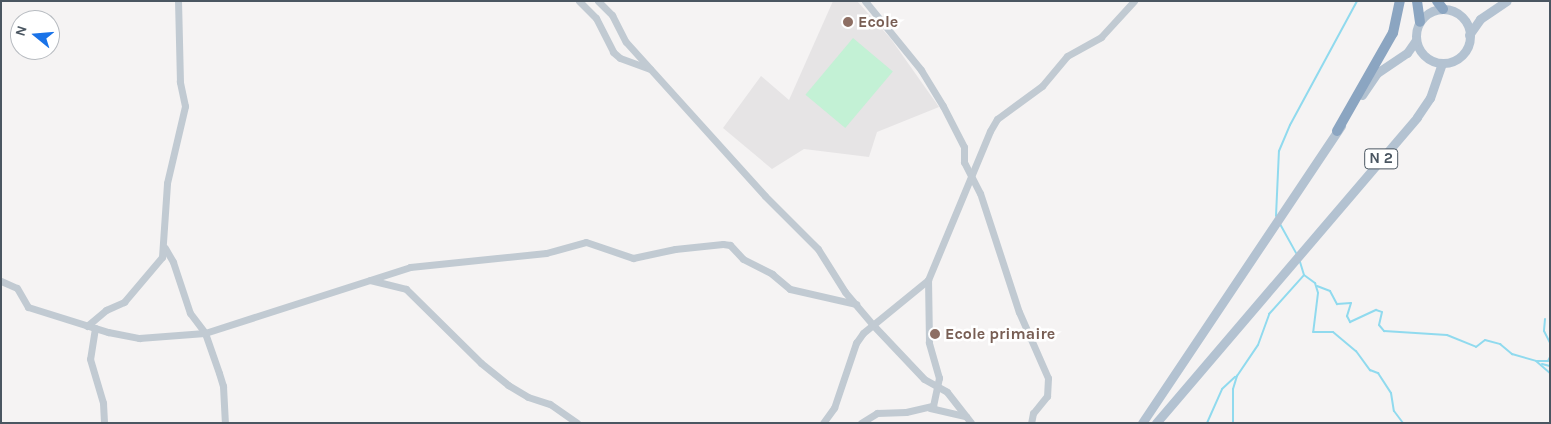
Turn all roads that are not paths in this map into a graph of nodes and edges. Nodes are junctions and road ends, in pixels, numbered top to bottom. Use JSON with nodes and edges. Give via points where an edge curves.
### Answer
{"nodes":[{"id":1,"x":178,"y":1,"type":"edge"},
{"id":2,"x":579,"y":1,"type":"edge"},
{"id":3,"x":598,"y":1,"type":"edge"},
{"id":4,"x":866,"y":1,"type":"edge"},
{"id":5,"x":1134,"y":1,"type":"edge"},
{"id":6,"x":1400,"y":1,"type":"edge"},
{"id":7,"x":1417,"y":1,"type":"edge"},
{"id":8,"x":1507,"y":1,"type":"edge"},
{"id":9,"x":1442,"y":4,"type":"edge"},
{"id":10,"x":1420,"y":22,"type":"junction"},
{"id":11,"x":1469,"y":34,"type":"junction"},
{"id":12,"x":1416,"y":40,"type":"junction"},
{"id":13,"x":1442,"y":63,"type":"junction"},
{"id":14,"x":652,"y":70,"type":"junction"},
{"id":15,"x":1337,"y":132,"type":"junction"},
{"id":16,"x":971,"y":174,"type":"junction"},
{"id":17,"x":165,"y":248,"type":"junction"},
{"id":18,"x":369,"y":280,"type":"junction"},
{"id":19,"x":928,"y":280,"type":"junction"},
{"id":20,"x":1,"y":281,"type":"edge"},
{"id":21,"x":856,"y":304,"type":"junction"},
{"id":22,"x":873,"y":325,"type":"junction"},
{"id":23,"x":91,"y":327,"type":"junction"},
{"id":24,"x":205,"y":332,"type":"junction"},
{"id":25,"x":938,"y":387,"type":"junction"},
{"id":26,"x":930,"y":408,"type":"junction"},
{"id":27,"x":966,"y":416,"type":"junction"},
{"id":28,"x":104,"y":423,"type":"edge"},
{"id":29,"x":225,"y":423,"type":"edge"},
{"id":30,"x":578,"y":423,"type":"edge"},
{"id":31,"x":823,"y":423,"type":"edge"},
{"id":32,"x":861,"y":423,"type":"edge"},
{"id":33,"x":971,"y":423,"type":"edge"},
{"id":34,"x":1031,"y":423,"type":"edge"},
{"id":35,"x":1142,"y":423,"type":"edge"},
{"id":36,"x":1156,"y":423,"type":"edge"}],
"edges":[{"from":1,"to":17,"type":"street","via":[[180,82],[185,106],[167,183]]},
{"from":2,"to":14,"type":"street","via":[[596,18],[607,43],[620,58]]},
{"from":3,"to":14,"type":"street","via":[[612,15],[626,42]]},
{"from":4,"to":16,"type":"street","via":[[944,106],[962,142],[964,162]]},
{"from":5,"to":16,"type":"street","via":[[1101,37],[1067,56],[1042,86],[997,119]]},
{"from":6,"to":15,"type":"highway","via":[[1393,33]]},
{"from":7,"to":10,"type":"highway"},
{"from":8,"to":11,"type":"main road","via":[[1480,19]]},
{"from":9,"to":10,"type":"main road"},
{"from":9,"to":11,"type":"main road","via":[[1462,18]]},
{"from":10,"to":12,"type":"main road"},
{"from":11,"to":13,"type":"main road","via":[[1464,51],[1451,61]]},
{"from":12,"to":13,"type":"main road","via":[[1427,57]]},
{"from":12,"to":15,"type":"main road","via":[[1407,53],[1377,73]]},
{"from":13,"to":36,"type":"main road","number":"N 2","via":[[1425,107]]},
{"from":14,"to":21,"type":"street","via":[[765,196],[813,243]]},
{"from":15,"to":35,"type":"main road"},
{"from":16,"to":19,"type":"street"},
{"from":16,"to":34,"type":"street","via":[[996,236],[1019,312],[1048,378],[1047,396],[1032,413]]},
{"from":17,"to":23,"type":"street","via":[[162,257],[124,302],[106,310]]},
{"from":17,"to":24,"type":"street","via":[[190,313]]},
{"from":18,"to":21,"type":"street","via":[[410,267],[546,253],[586,242],[633,258],[723,244],[730,245],[743,259],[772,274],[790,289]]},
{"from":18,"to":24,"type":"street"},
{"from":18,"to":30,"type":"street","via":[[406,289],[508,385],[528,397],[550,404]]},
{"from":19,"to":22,"type":"street"},
{"from":19,"to":25,"type":"street","via":[[929,342],[939,378]]},
{"from":20,"to":23,"type":"street","via":[[17,288],[28,307]]},
{"from":21,"to":22,"type":"street"},
{"from":22,"to":25,"type":"street","via":[[924,379]]},
{"from":22,"to":31,"type":"street","via":[[856,342],[834,408]]},
{"from":23,"to":24,"type":"street","via":[[138,338]]},
{"from":23,"to":28,"type":"street","via":[[90,359],[103,404]]},
{"from":24,"to":29,"type":"street","via":[[223,386]]},
{"from":25,"to":26,"type":"street","via":[[935,403]]},
{"from":25,"to":27,"type":"street","via":[[947,392]]},
{"from":26,"to":27,"type":"street"},
{"from":26,"to":32,"type":"street","via":[[877,412]]},
{"from":27,"to":33,"type":"street"}]}
